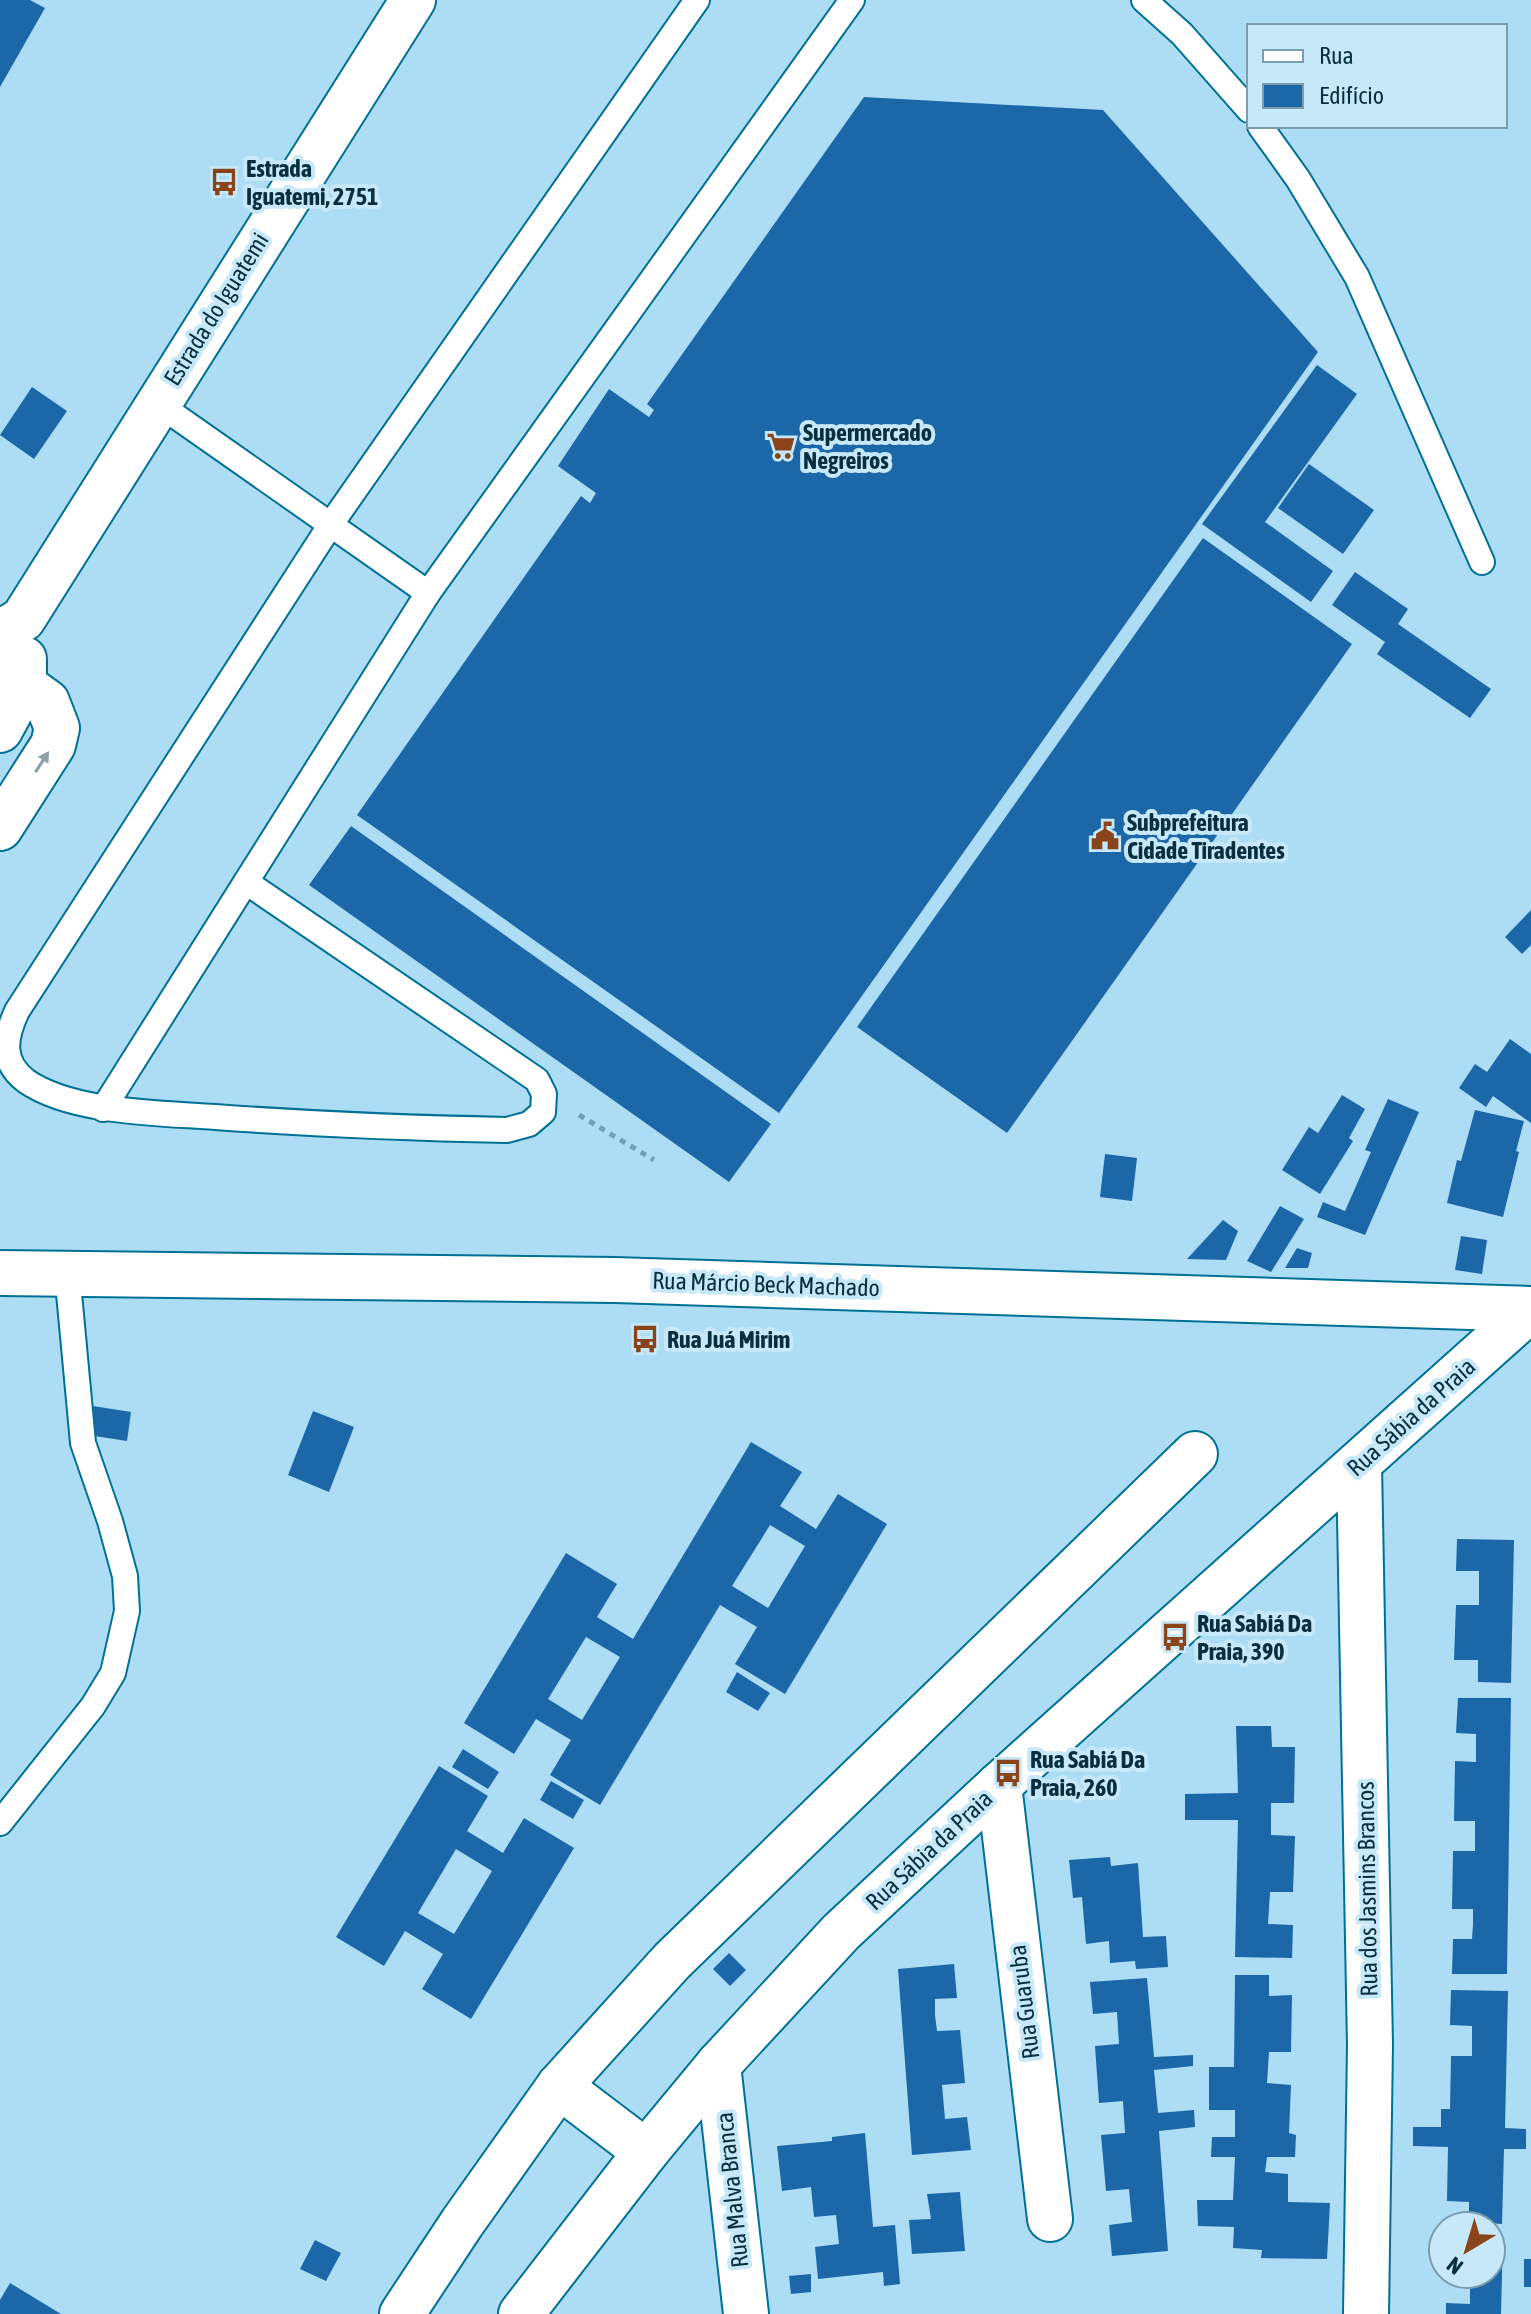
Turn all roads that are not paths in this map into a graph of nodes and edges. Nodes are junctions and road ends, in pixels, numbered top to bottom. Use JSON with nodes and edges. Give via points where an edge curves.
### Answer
{"nodes":[{"id":1,"x":413,"y":0,"type":"edge"},
{"id":2,"x":697,"y":0,"type":"edge"},
{"id":3,"x":852,"y":0,"type":"edge"},
{"id":4,"x":1144,"y":0,"type":"edge"},
{"id":5,"x":1247,"y":108,"type":"edge"},
{"id":6,"x":1261,"y":128,"type":"edge"},
{"id":7,"x":157,"y":403,"type":"junction"},
{"id":8,"x":331,"y":524,"type":"junction"},
{"id":9,"x":1482,"y":562,"type":"dead end"},
{"id":10,"x":428,"y":593,"type":"junction"},
{"id":11,"x":11,"y":626,"type":"edge"},
{"id":12,"x":12,"y":677,"type":"edge"},
{"id":13,"x":0,"y":730,"type":"edge"},
{"id":14,"x":0,"y":828,"type":"edge"},
{"id":15,"x":246,"y":882,"type":"junction"},
{"id":16,"x":103,"y":1109,"type":"junction"},
{"id":17,"x":67,"y":1272,"type":"junction"},
{"id":18,"x":0,"y":1273,"type":"edge"},
{"id":19,"x":1531,"y":1309,"type":"edge"},
{"id":20,"x":1195,"y":1454,"type":"dead end"},
{"id":21,"x":1359,"y":1465,"type":"junction"},
{"id":22,"x":999,"y":1785,"type":"junction"},
{"id":23,"x":0,"y":1823,"type":"edge"},
{"id":24,"x":718,"y":2065,"type":"junction"},
{"id":25,"x":559,"y":2086,"type":"junction"},
{"id":26,"x":646,"y":2152,"type":"junction"},
{"id":27,"x":1050,"y":2219,"type":"dead end"},
{"id":28,"x":402,"y":2314,"type":"edge"},
{"id":29,"x":521,"y":2314,"type":"edge"},
{"id":30,"x":746,"y":2314,"type":"edge"},
{"id":31,"x":1366,"y":2314,"type":"edge"}],
"edges":[{"from":1,"to":7,"type":"street","name":"Estrada do Iguatemi"},
{"from":2,"to":8,"type":"lane"},
{"from":3,"to":10,"type":"lane"},
{"from":4,"to":5,"type":"lane"},
{"from":6,"to":9,"type":"lane","via":[[1357,277]]},
{"from":7,"to":8,"type":"lane"},
{"from":7,"to":11,"type":"street","name":"Estrada do Iguatemi"},
{"from":8,"to":10,"type":"lane"},
{"from":8,"to":16,"type":"lane","via":[[17,1011],[5,1038],[12,1067],[24,1081]]},
{"from":10,"to":15,"type":"lane"},
{"from":11,"to":12,"type":"street","name":"Estrada do Iguatemi"},
{"from":12,"to":13,"type":"street","name":"Estrada do Iguatemi"},
{"from":14,"to":12,"type":"street","one_way":true,"via":[[53,745],[57,728],[47,702]]},
{"from":15,"to":16,"type":"lane"},
{"from":15,"to":16,"type":"lane","via":[[537,1080],[544,1094],[543,1112],[529,1124],[507,1130]]},
{"from":17,"to":18,"type":"street","name":"Rua Márcio Beck Machado"},
{"from":17,"to":19,"type":"street","name":"Rua Márcio Beck Machado","via":[[615,1280]]},
{"from":17,"to":23,"type":"lane","via":[[83,1443],[122,1562],[127,1611],[113,1673]]},
{"from":19,"to":21,"type":"street","name":"Rua Sábia da Praia"},
{"from":20,"to":25,"type":"street","via":[[672,1961]]},
{"from":21,"to":22,"type":"street","name":"Rua Sábia da Praia"},
{"from":21,"to":31,"type":"street","name":"Rua dos Jasmins Brancos","via":[[1370,2045]]},
{"from":22,"to":24,"type":"street","name":"Rua Sábia da Praia","via":[[841,1932]]},
{"from":22,"to":27,"type":"street","name":"Rua Guaruba"},
{"from":24,"to":26,"type":"street","name":"Rua Sábia da Praia"},
{"from":24,"to":30,"type":"street","name":"Rua Malva Branca"},
{"from":25,"to":26,"type":"street"},
{"from":25,"to":28,"type":"street"},
{"from":26,"to":29,"type":"street","name":"Rua Sábia da Praia"}]}
